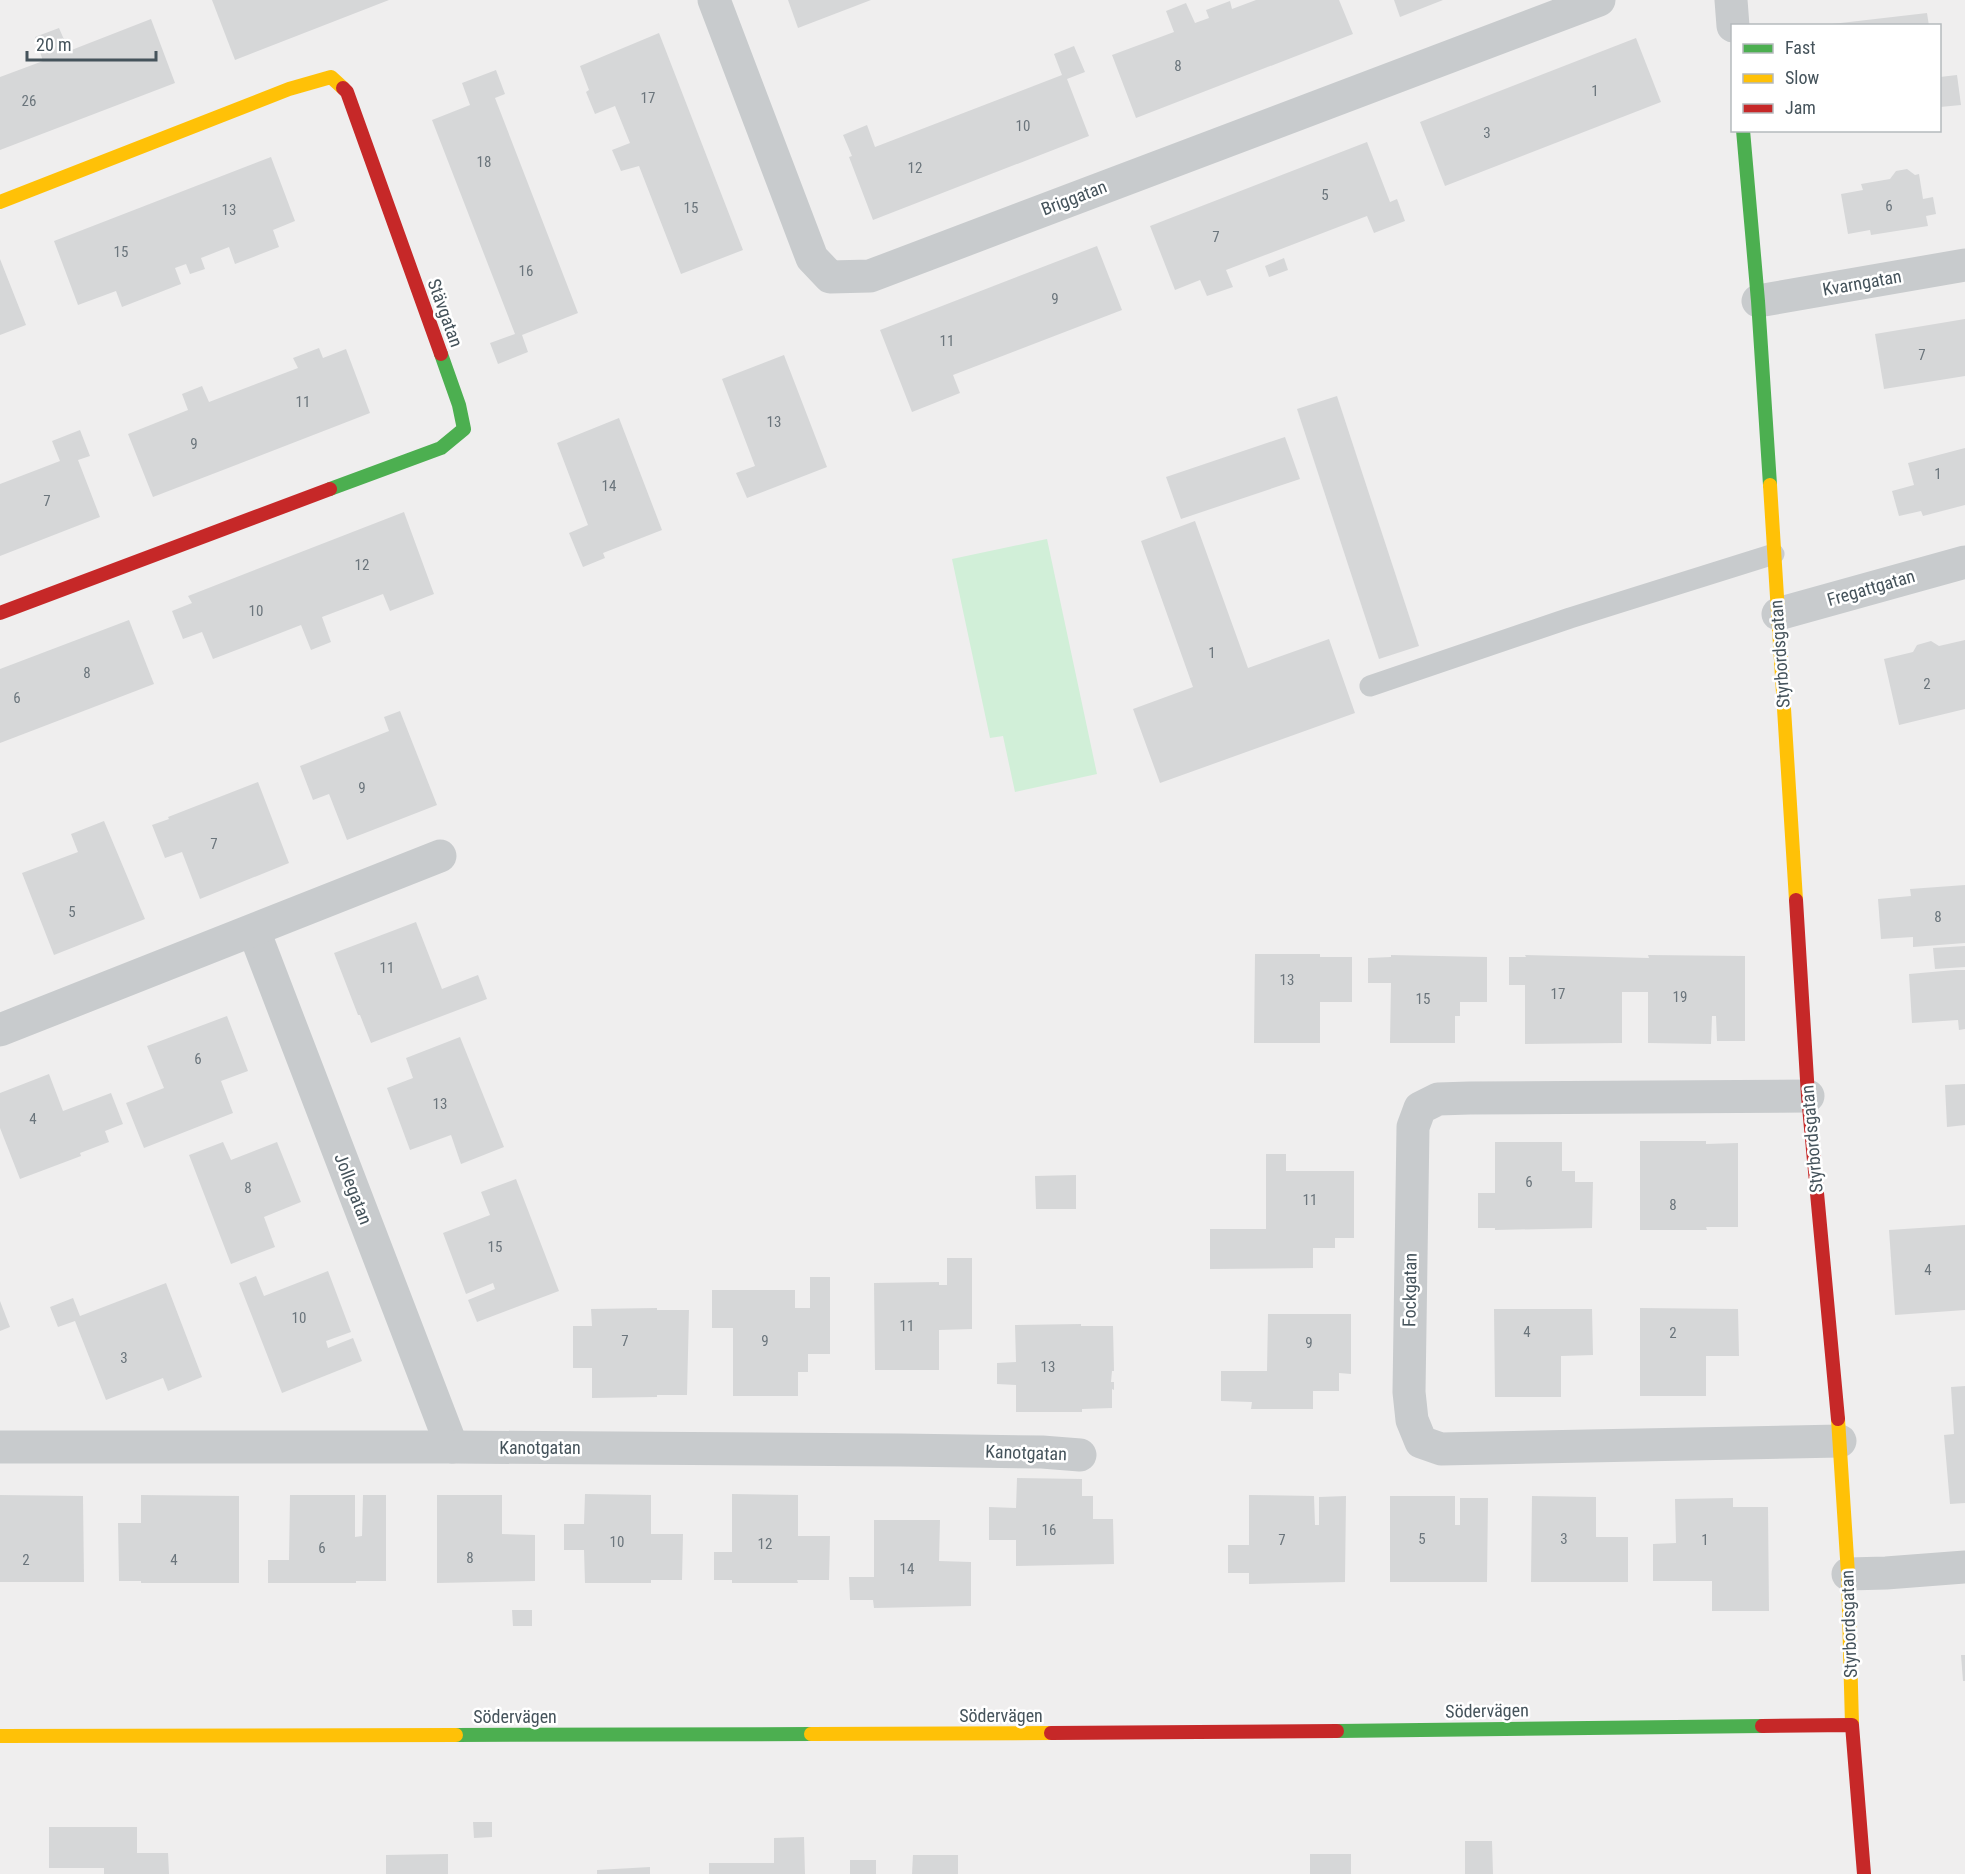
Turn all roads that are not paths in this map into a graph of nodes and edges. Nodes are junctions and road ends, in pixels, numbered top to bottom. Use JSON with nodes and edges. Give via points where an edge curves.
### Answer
{"nodes":[{"id":1,"x":714,"y":0,"type":"edge"},
{"id":2,"x":1599,"y":0,"type":"edge"},
{"id":3,"x":1731,"y":0,"type":"edge"},
{"id":4,"x":1733,"y":24,"type":"edge"},
{"id":5,"x":1743,"y":132,"type":"edge"},
{"id":6,"x":0,"y":202,"type":"edge"},
{"id":7,"x":1965,"y":266,"type":"edge"},
{"id":8,"x":1758,"y":301,"type":"junction"},
{"id":9,"x":1774,"y":554,"type":"junction"},
{"id":10,"x":1965,"y":562,"type":"edge"},
{"id":11,"x":0,"y":613,"type":"edge"},
{"id":12,"x":1778,"y":614,"type":"junction"},
{"id":13,"x":1370,"y":686,"type":"dead end"},
{"id":14,"x":440,"y":856,"type":"dead end"},
{"id":15,"x":254,"y":931,"type":"junction"},
{"id":16,"x":0,"y":1030,"type":"edge"},
{"id":17,"x":1808,"y":1096,"type":"junction"},
{"id":18,"x":1840,"y":1441,"type":"junction"},
{"id":19,"x":0,"y":1447,"type":"edge"},
{"id":20,"x":452,"y":1447,"type":"junction"},
{"id":21,"x":1080,"y":1455,"type":"dead end"},
{"id":22,"x":1965,"y":1567,"type":"edge"},
{"id":23,"x":1848,"y":1574,"type":"junction"},
{"id":24,"x":1852,"y":1725,"type":"junction"},
{"id":25,"x":0,"y":1736,"type":"edge"},
{"id":26,"x":1864,"y":1874,"type":"edge"}],
"edges":[{"from":1,"to":2,"type":"street","name":"Briggatan","via":[[812,258],[830,277],[870,276]]},
{"from":3,"to":4,"type":"street"},
{"from":5,"to":8,"type":"street","name":"Styrbordsgatan"},
{"from":6,"to":11,"type":"street","name":"Stävgatan","via":[[289,89],[331,77],[346,92],[459,405],[464,429],[441,448]]},
{"from":7,"to":8,"type":"street","name":"Kvarngatan"},
{"from":8,"to":9,"type":"street","name":"Styrbordsgatan"},
{"from":9,"to":12,"type":"street","name":"Styrbordsgatan"},
{"from":9,"to":13,"type":"lane"},
{"from":10,"to":12,"type":"street","name":"Fregattgatan"},
{"from":12,"to":17,"type":"street","name":"Styrbordsgatan"},
{"from":14,"to":15,"type":"street"},
{"from":15,"to":16,"type":"street"},
{"from":15,"to":20,"type":"street","name":"Jollegatan"},
{"from":17,"to":18,"type":"street","name":"Styrbordsgatan"},
{"from":17,"to":18,"type":"street","name":"Fockgatan","via":[[1470,1098],[1438,1100],[1420,1108],[1413,1127],[1409,1392],[1412,1420],[1421,1442],[1441,1449]]},
{"from":18,"to":23,"type":"street","name":"Styrbordsgatan"},
{"from":19,"to":20,"type":"street","name":"Kanotgatan"},
{"from":20,"to":21,"type":"street","name":"Kanotgatan"},
{"from":22,"to":23,"type":"street"},
{"from":23,"to":24,"type":"street","name":"Styrbordsgatan"},
{"from":24,"to":25,"type":"street","name":"Södervägen","via":[[1153,1734]]},
{"from":24,"to":26,"type":"street"}]}
